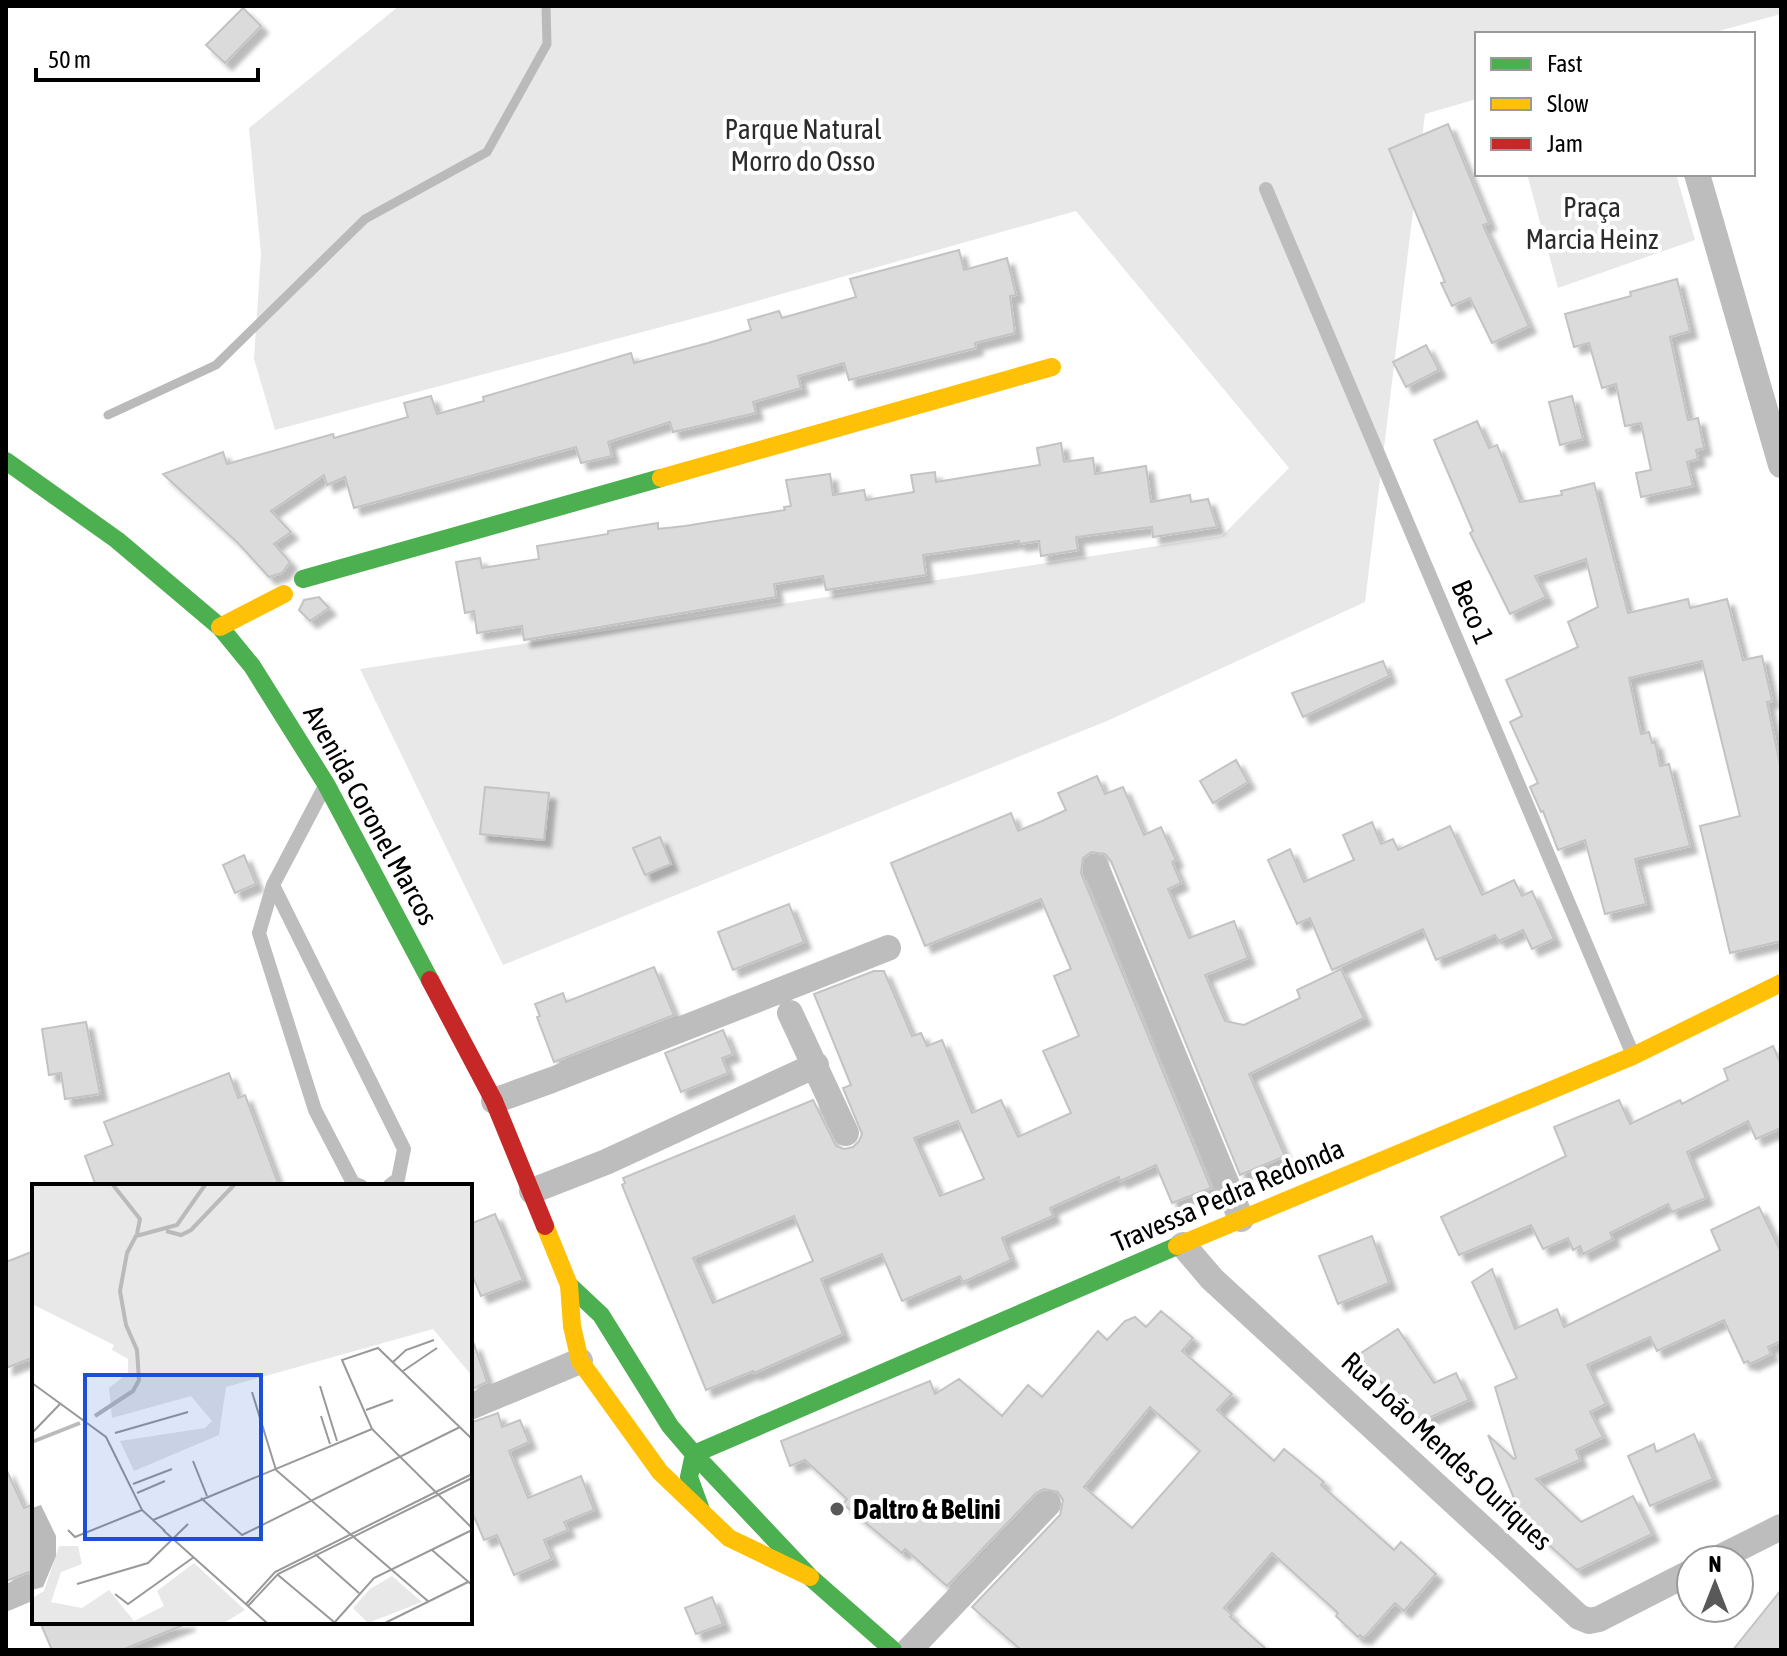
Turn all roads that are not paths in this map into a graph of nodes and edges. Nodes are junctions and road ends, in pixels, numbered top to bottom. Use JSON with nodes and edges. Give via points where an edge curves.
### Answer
{"nodes":[{"id":1,"x":1698,"y":176,"type":"edge"},
{"id":2,"x":1266,"y":189,"type":"dead end"},
{"id":3,"x":1052,"y":367,"type":"dead end"},
{"id":4,"x":6,"y":461,"type":"edge"},
{"id":5,"x":1781,"y":465,"type":"edge"},
{"id":6,"x":303,"y":579,"type":"dead end"},
{"id":7,"x":284,"y":594,"type":"dead end"},
{"id":8,"x":220,"y":627,"type":"junction"},
{"id":9,"x":326,"y":784,"type":"junction"},
{"id":10,"x":1096,"y":867,"type":"dead end"},
{"id":11,"x":273,"y":885,"type":"junction"},
{"id":12,"x":888,"y":948,"type":"dead end"},
{"id":13,"x":1781,"y":983,"type":"edge"},
{"id":14,"x":790,"y":1013,"type":"dead end"},
{"id":15,"x":1633,"y":1056,"type":"junction"},
{"id":16,"x":816,"y":1065,"type":"junction"},
{"id":17,"x":494,"y":1101,"type":"junction"},
{"id":18,"x":846,"y":1133,"type":"dead end"},
{"id":19,"x":356,"y":1184,"type":"edge"},
{"id":20,"x":392,"y":1184,"type":"edge"},
{"id":21,"x":532,"y":1191,"type":"junction"},
{"id":22,"x":1241,"y":1219,"type":"junction"},
{"id":23,"x":1183,"y":1245,"type":"junction"},
{"id":24,"x":569,"y":1285,"type":"junction"},
{"id":25,"x":580,"y":1361,"type":"junction"},
{"id":26,"x":472,"y":1406,"type":"edge"},
{"id":27,"x":694,"y":1454,"type":"junction"},
{"id":28,"x":1048,"y":1504,"type":"dead end"},
{"id":29,"x":701,"y":1511,"type":"junction"},
{"id":30,"x":1781,"y":1527,"type":"edge"},
{"id":31,"x":1747,"y":1544,"type":"edge"},
{"id":32,"x":810,"y":1577,"type":"junction"},
{"id":33,"x":1675,"y":1580,"type":"edge"},
{"id":34,"x":32,"y":1587,"type":"edge"},
{"id":35,"x":6,"y":1598,"type":"edge"},
{"id":36,"x":893,"y":1650,"type":"edge"},
{"id":37,"x":909,"y":1650,"type":"edge"}],
"edges":[{"from":1,"to":5,"type":"street"},
{"from":2,"to":15,"type":"lane","name":"Beco 1"},
{"from":3,"to":6,"type":"street"},
{"from":4,"to":8,"type":"street","name":"Avenida Coronel Marcos","via":[[117,540]]},
{"from":7,"to":8,"type":"street"},
{"from":8,"to":9,"type":"street","name":"Avenida Coronel Marcos","via":[[252,666]]},
{"from":9,"to":11,"type":"lane"},
{"from":9,"to":17,"type":"street","name":"Avenida Coronel Marcos"},
{"from":10,"to":22,"type":"street"},
{"from":11,"to":19,"type":"lane","via":[[259,933],[315,1110]]},
{"from":11,"to":20,"type":"lane","via":[[404,1149],[398,1179]]},
{"from":12,"to":17,"type":"street"},
{"from":13,"to":15,"type":"street","name":"Travessa Pedra Redonda"},
{"from":14,"to":16,"type":"street"},
{"from":15,"to":22,"type":"street","name":"Travessa Pedra Redonda"},
{"from":16,"to":18,"type":"street"},
{"from":16,"to":21,"type":"street"},
{"from":17,"to":21,"type":"street","name":"Avenida Coronel Marcos"},
{"from":21,"to":24,"type":"street","name":"Avenida Coronel Marcos"},
{"from":22,"to":23,"type":"street","name":"Travessa Pedra Redonda"},
{"from":23,"to":27,"type":"street","name":"Travessa Pedra Redonda"},
{"from":23,"to":33,"type":"street","name":"Rua João Mendes Ouriques","via":[[1212,1279],[1579,1617],[1599,1619]]},
{"from":24,"to":25,"type":"street","name":"Avenida Coronel Marcos"},
{"from":24,"to":27,"type":"street","name":"Avenida Coronel Marcos","via":[[601,1315],[670,1426]]},
{"from":25,"to":26,"type":"street"},
{"from":25,"to":29,"type":"street","name":"Avenida Coronel Marcos","via":[[660,1472]]},
{"from":27,"to":29,"type":"street","via":[[689,1487]]},
{"from":27,"to":32,"type":"street","name":"Avenida Coronel Marcos"},
{"from":28,"to":37,"type":"street"},
{"from":29,"to":32,"type":"street","name":"Avenida Coronel Marcos","via":[[729,1538]]},
{"from":30,"to":31,"type":"street"},
{"from":32,"to":36,"type":"street","name":"Avenida Coronel Marcos"},
{"from":34,"to":35,"type":"street"}]}
